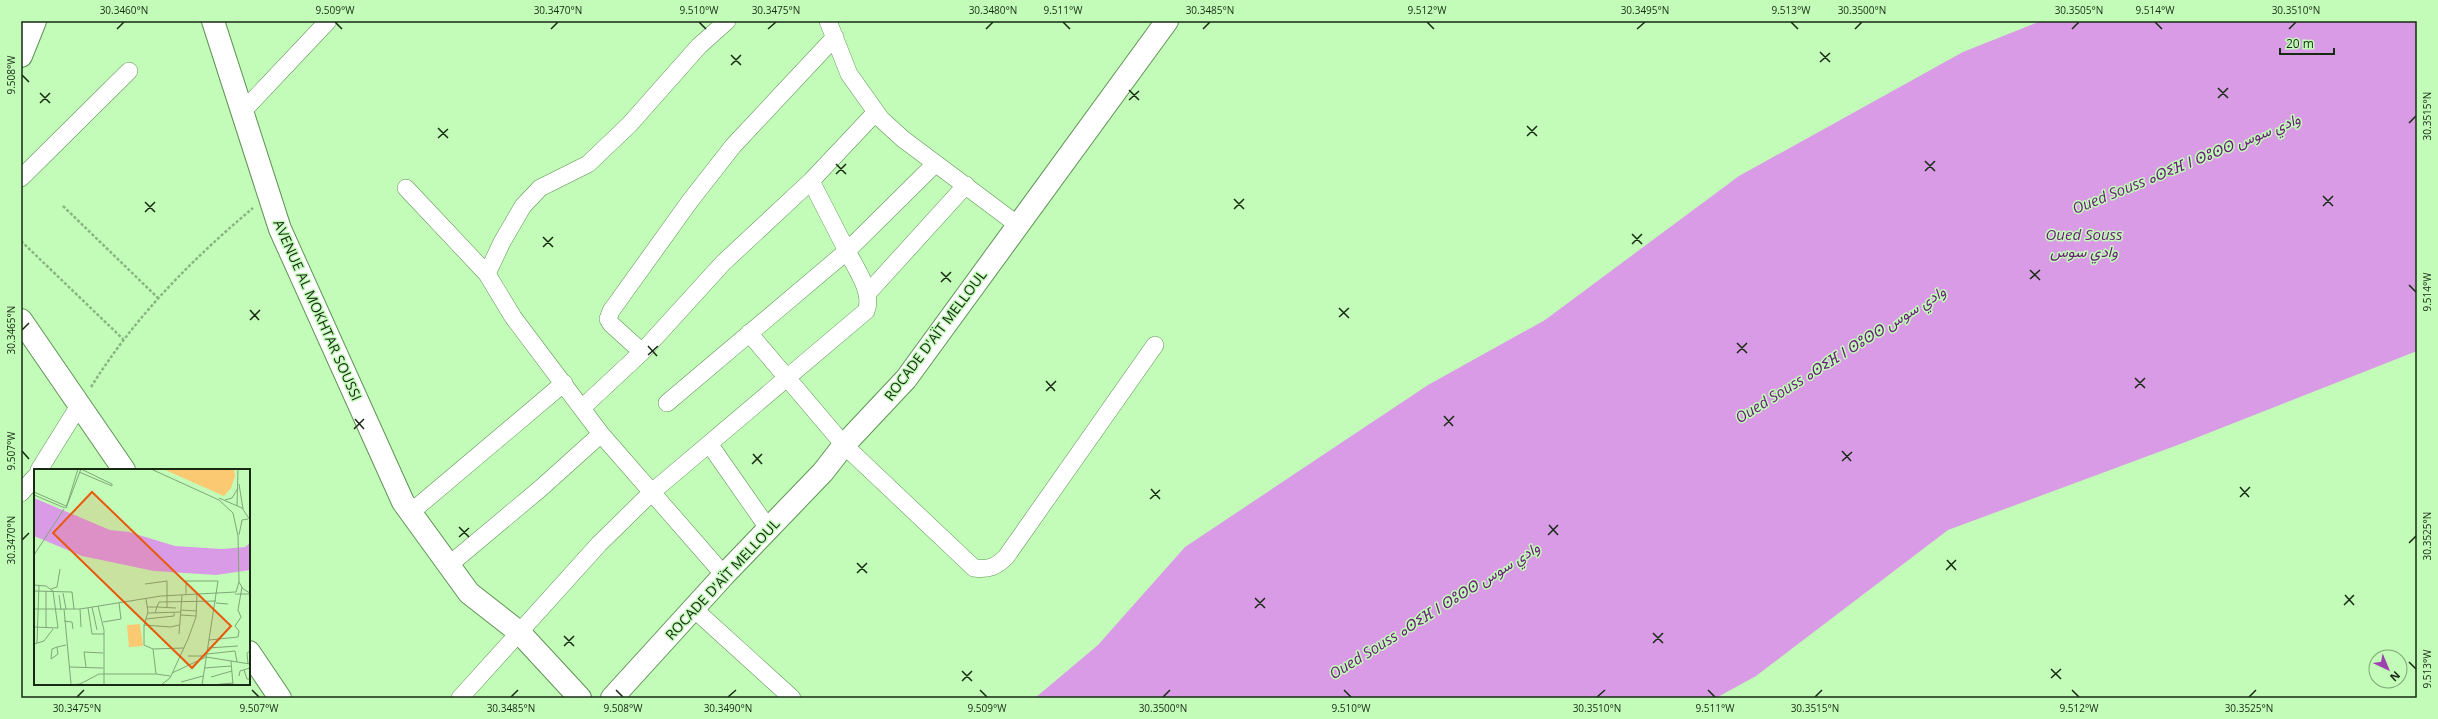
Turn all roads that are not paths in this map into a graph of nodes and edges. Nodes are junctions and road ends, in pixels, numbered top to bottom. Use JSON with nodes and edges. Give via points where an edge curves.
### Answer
{"nodes":[{"id":1,"x":35,"y":21,"type":"edge"},
{"id":2,"x":213,"y":21,"type":"edge"},
{"id":3,"x":328,"y":21,"type":"edge"},
{"id":4,"x":727,"y":21,"type":"edge"},
{"id":5,"x":828,"y":21,"type":"edge"},
{"id":6,"x":1167,"y":21,"type":"edge"},
{"id":7,"x":835,"y":37,"type":"junction"},
{"id":8,"x":21,"y":56,"type":"edge"},
{"id":9,"x":129,"y":70,"type":"dead end"},
{"id":10,"x":243,"y":111,"type":"junction"},
{"id":11,"x":876,"y":112,"type":"junction"},
{"id":12,"x":936,"y":164,"type":"junction"},
{"id":13,"x":21,"y":178,"type":"edge"},
{"id":14,"x":811,"y":181,"type":"junction"},
{"id":15,"x":966,"y":185,"type":"junction"},
{"id":16,"x":406,"y":188,"type":"dead end"},
{"id":17,"x":1018,"y":225,"type":"junction"},
{"id":18,"x":847,"y":251,"type":"junction"},
{"id":19,"x":487,"y":274,"type":"junction"},
{"id":20,"x":867,"y":294,"type":"junction"},
{"id":21,"x":21,"y":320,"type":"edge"},
{"id":22,"x":749,"y":333,"type":"junction"},
{"id":23,"x":1155,"y":346,"type":"dead end"},
{"id":24,"x":642,"y":352,"type":"junction"},
{"id":25,"x":789,"y":377,"type":"junction"},
{"id":26,"x":564,"y":383,"type":"junction"},
{"id":27,"x":667,"y":403,"type":"dead end"},
{"id":28,"x":80,"y":404,"type":"junction"},
{"id":29,"x":582,"y":408,"type":"junction"},
{"id":30,"x":601,"y":434,"type":"junction"},
{"id":31,"x":710,"y":445,"type":"junction"},
{"id":32,"x":844,"y":445,"type":"junction"},
{"id":33,"x":40,"y":469,"type":"edge"},
{"id":34,"x":123,"y":469,"type":"edge"},
{"id":35,"x":34,"y":478,"type":"edge"},
{"id":36,"x":652,"y":492,"type":"junction"},
{"id":37,"x":21,"y":493,"type":"edge"},
{"id":38,"x":410,"y":513,"type":"junction"},
{"id":39,"x":768,"y":528,"type":"junction"},
{"id":40,"x":449,"y":565,"type":"junction"},
{"id":41,"x":724,"y":575,"type":"junction"},
{"id":42,"x":694,"y":609,"type":"junction"},
{"id":43,"x":519,"y":632,"type":"junction"},
{"id":44,"x":250,"y":653,"type":"edge"},
{"id":45,"x":280,"y":698,"type":"edge"},
{"id":46,"x":460,"y":698,"type":"edge"},
{"id":47,"x":580,"y":698,"type":"edge"},
{"id":48,"x":612,"y":698,"type":"edge"},
{"id":49,"x":792,"y":698,"type":"edge"}],
"edges":[{"from":1,"to":8,"type":"street"},
{"from":2,"to":10,"type":"street","name":"AVENUE AL MOKHTAR SOUSSI"},
{"from":3,"to":10,"type":"street"},
{"from":4,"to":19,"type":"street","via":[[699,46],[629,125],[588,164],[540,188],[523,206]]},
{"from":5,"to":7,"type":"street"},
{"from":6,"to":17,"type":"street","name":"ROCADE D'AÏT MELLOUL"},
{"from":7,"to":11,"type":"street","via":[[849,74]]},
{"from":7,"to":24,"type":"street","via":[[733,146],[611,311],[608,319],[611,324]]},
{"from":9,"to":13,"type":"street"},
{"from":10,"to":38,"type":"street","name":"AVENUE AL MOKHTAR SOUSSI","via":[[280,230]]},
{"from":11,"to":12,"type":"street","via":[[903,140]]},
{"from":11,"to":14,"type":"street"},
{"from":12,"to":15,"type":"street"},
{"from":12,"to":18,"type":"street"},
{"from":14,"to":18,"type":"street"},
{"from":14,"to":24,"type":"street","via":[[723,262]]},
{"from":15,"to":17,"type":"street"},
{"from":15,"to":20,"type":"street"},
{"from":16,"to":19,"type":"street"},
{"from":17,"to":32,"type":"street","name":"ROCADE D'AÏT MELLOUL","via":[[906,379]]},
{"from":18,"to":20,"type":"street"},
{"from":18,"to":22,"type":"street"},
{"from":19,"to":26,"type":"street","via":[[512,317]]},
{"from":20,"to":25,"type":"street","via":[[870,303],[866,311]]},
{"from":21,"to":28,"type":"street"},
{"from":22,"to":25,"type":"street"},
{"from":22,"to":27,"type":"street"},
{"from":23,"to":32,"type":"street","via":[[1006,557],[997,566],[974,568]]},
{"from":24,"to":29,"type":"street"},
{"from":25,"to":31,"type":"street"},
{"from":25,"to":32,"type":"street"},
{"from":26,"to":29,"type":"street"},
{"from":26,"to":38,"type":"street"},
{"from":28,"to":33,"type":"street"},
{"from":28,"to":34,"type":"street"},
{"from":29,"to":30,"type":"street"},
{"from":30,"to":36,"type":"street"},
{"from":30,"to":40,"type":"street"},
{"from":31,"to":36,"type":"street"},
{"from":31,"to":39,"type":"street"},
{"from":32,"to":39,"type":"street","name":"ROCADE D'AÏT MELLOUL","via":[[823,472]]},
{"from":35,"to":37,"type":"street"},
{"from":36,"to":41,"type":"street"},
{"from":36,"to":43,"type":"street","via":[[599,544]]},
{"from":38,"to":40,"type":"street","name":"AVENUE AL MOKHTAR SOUSSI"},
{"from":39,"to":41,"type":"street","name":"ROCADE D'AÏT MELLOUL"},
{"from":40,"to":43,"type":"street","name":"AVENUE AL MOKHTAR SOUSSI","via":[[469,593]]},
{"from":41,"to":42,"type":"street","name":"ROCADE D'AÏT MELLOUL"},
{"from":42,"to":48,"type":"street","name":"ROCADE D'AÏT MELLOUL"},
{"from":42,"to":49,"type":"street"},
{"from":43,"to":46,"type":"street"},
{"from":43,"to":47,"type":"street","name":"AVENUE AL MOKHTAR SOUSSI"},
{"from":44,"to":45,"type":"street"}]}
